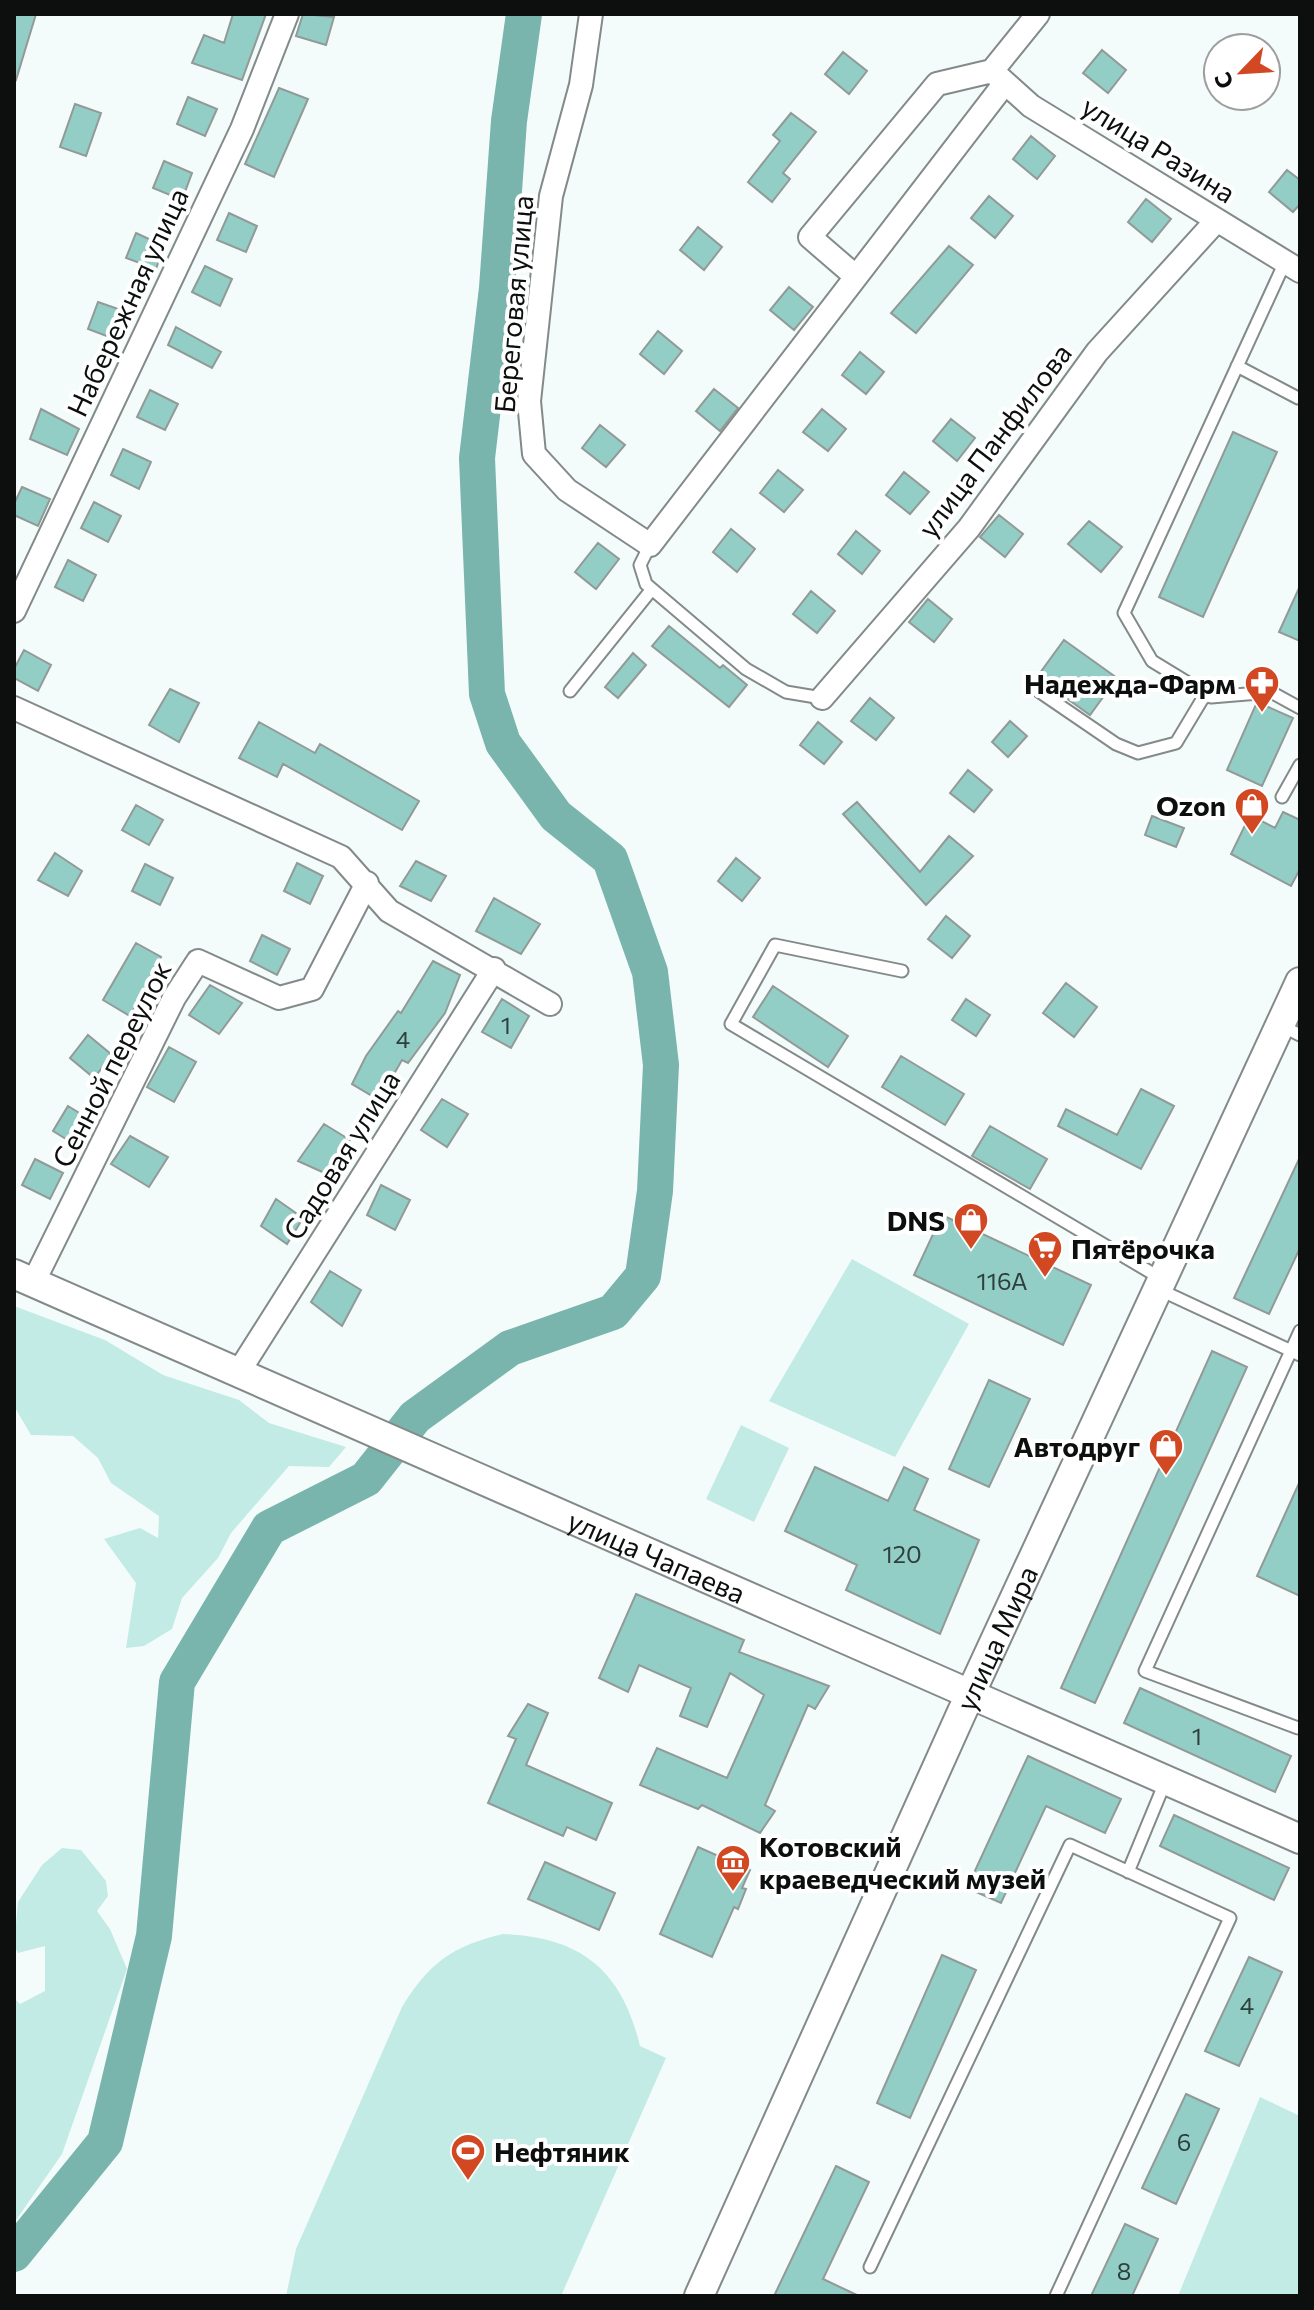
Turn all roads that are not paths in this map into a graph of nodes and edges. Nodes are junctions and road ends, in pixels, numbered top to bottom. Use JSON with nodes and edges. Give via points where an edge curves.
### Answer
{"nodes":[{"id":1,"x":287,"y":14,"type":"edge"},
{"id":2,"x":591,"y":14,"type":"edge"},
{"id":3,"x":1038,"y":14,"type":"edge"},
{"id":4,"x":998,"y":77,"type":"junction"},
{"id":5,"x":1217,"y":220,"type":"junction"},
{"id":6,"x":1296,"y":268,"type":"edge"},
{"id":7,"x":854,"y":275,"type":"junction"},
{"id":8,"x":1237,"y":366,"type":"junction"},
{"id":9,"x":1298,"y":398,"type":"edge"},
{"id":10,"x":650,"y":545,"type":"junction"},
{"id":11,"x":652,"y":589,"type":"junction"},
{"id":12,"x":14,"y":611,"type":"edge"},
{"id":13,"x":1037,"y":690,"type":"dead end"},
{"id":14,"x":570,"y":691,"type":"dead end"},
{"id":15,"x":1206,"y":693,"type":"junction"},
{"id":16,"x":822,"y":698,"type":"joint"},
{"id":17,"x":14,"y":708,"type":"edge"},
{"id":18,"x":1300,"y":708,"type":"edge"},
{"id":19,"x":1300,"y":765,"type":"edge"},
{"id":20,"x":1282,"y":797,"type":"dead end"},
{"id":21,"x":367,"y":883,"type":"junction"},
{"id":22,"x":494,"y":969,"type":"junction"},
{"id":23,"x":902,"y":971,"type":"dead end"},
{"id":24,"x":1300,"y":982,"type":"edge"},
{"id":25,"x":550,"y":1004,"type":"dead end"},
{"id":26,"x":1290,"y":1030,"type":"edge"},
{"id":27,"x":24,"y":1279,"type":"edge"},
{"id":28,"x":1160,"y":1284,"type":"junction"},
{"id":29,"x":1300,"y":1331,"type":"edge"},
{"id":30,"x":1296,"y":1352,"type":"edge"},
{"id":31,"x":238,"y":1373,"type":"junction"},
{"id":32,"x":970,"y":1693,"type":"junction"},
{"id":33,"x":1298,"y":1728,"type":"dead end"},
{"id":34,"x":1167,"y":1780,"type":"junction"},
{"id":35,"x":1300,"y":1839,"type":"edge"},
{"id":36,"x":1128,"y":1872,"type":"junction"},
{"id":37,"x":870,"y":2267,"type":"dead end"},
{"id":38,"x":699,"y":2296,"type":"edge"},
{"id":39,"x":1056,"y":2296,"type":"edge"}],
"edges":[{"from":1,"to":12,"type":"street","name":"Набережная улица","via":[[242,129]]},
{"from":2,"to":10,"type":"street","name":"Береговая улица","via":[[581,85],[551,196],[529,401],[534,454],[567,490]]},
{"from":3,"to":4,"type":"street"},
{"from":4,"to":5,"type":"street","name":"улица Разина","via":[[1031,106]]},
{"from":4,"to":7,"type":"street"},
{"from":4,"to":7,"type":"street","via":[[937,84],[810,237]]},
{"from":5,"to":6,"type":"street","name":"улица Разина"},
{"from":5,"to":16,"type":"street","name":"улица Панфилова","via":[[1097,352],[969,528]]},
{"from":6,"to":8,"type":"lane"},
{"from":7,"to":10,"type":"street","via":[[822,326]]},
{"from":8,"to":9,"type":"lane"},
{"from":8,"to":15,"type":"lane","via":[[1124,613],[1152,661]]},
{"from":10,"to":11,"type":"lane","via":[[640,565]]},
{"from":11,"to":14,"type":"lane"},
{"from":11,"to":16,"type":"lane","via":[[746,669],[786,692]]},
{"from":13,"to":15,"type":"lane","via":[[1116,744],[1138,753],[1176,743]]},
{"from":15,"to":18,"type":"lane","via":[[1211,697],[1271,692]]},
{"from":17,"to":21,"type":"street","via":[[341,857]]},
{"from":19,"to":20,"type":"lane"},
{"from":21,"to":22,"type":"street","via":[[389,911]]},
{"from":21,"to":27,"type":"street","name":"Сенной переулок","via":[[312,989],[279,998],[198,961]]},
{"from":22,"to":25,"type":"street"},
{"from":22,"to":31,"type":"street","name":"Садовая улица"},
{"from":23,"to":28,"type":"lane","via":[[775,945],[731,1024]]},
{"from":24,"to":26,"type":"street","name":"улица Мира"},
{"from":26,"to":28,"type":"street","name":"улица Мира"},
{"from":27,"to":31,"type":"street","name":"улица Чапаева"},
{"from":28,"to":30,"type":"lane"},
{"from":28,"to":32,"type":"street","name":"улица Мира"},
{"from":29,"to":30,"type":"lane"},
{"from":30,"to":33,"type":"lane","via":[[1145,1671]]},
{"from":31,"to":32,"type":"street","name":"улица Чапаева"},
{"from":32,"to":34,"type":"street","name":"улица Чапаева"},
{"from":32,"to":38,"type":"street","name":"улица Мира"},
{"from":34,"to":35,"type":"street","name":"улица Чапаева"},
{"from":34,"to":36,"type":"lane"},
{"from":36,"to":37,"type":"lane","via":[[1070,1845]]},
{"from":36,"to":39,"type":"lane","via":[[1230,1918]]}]}
